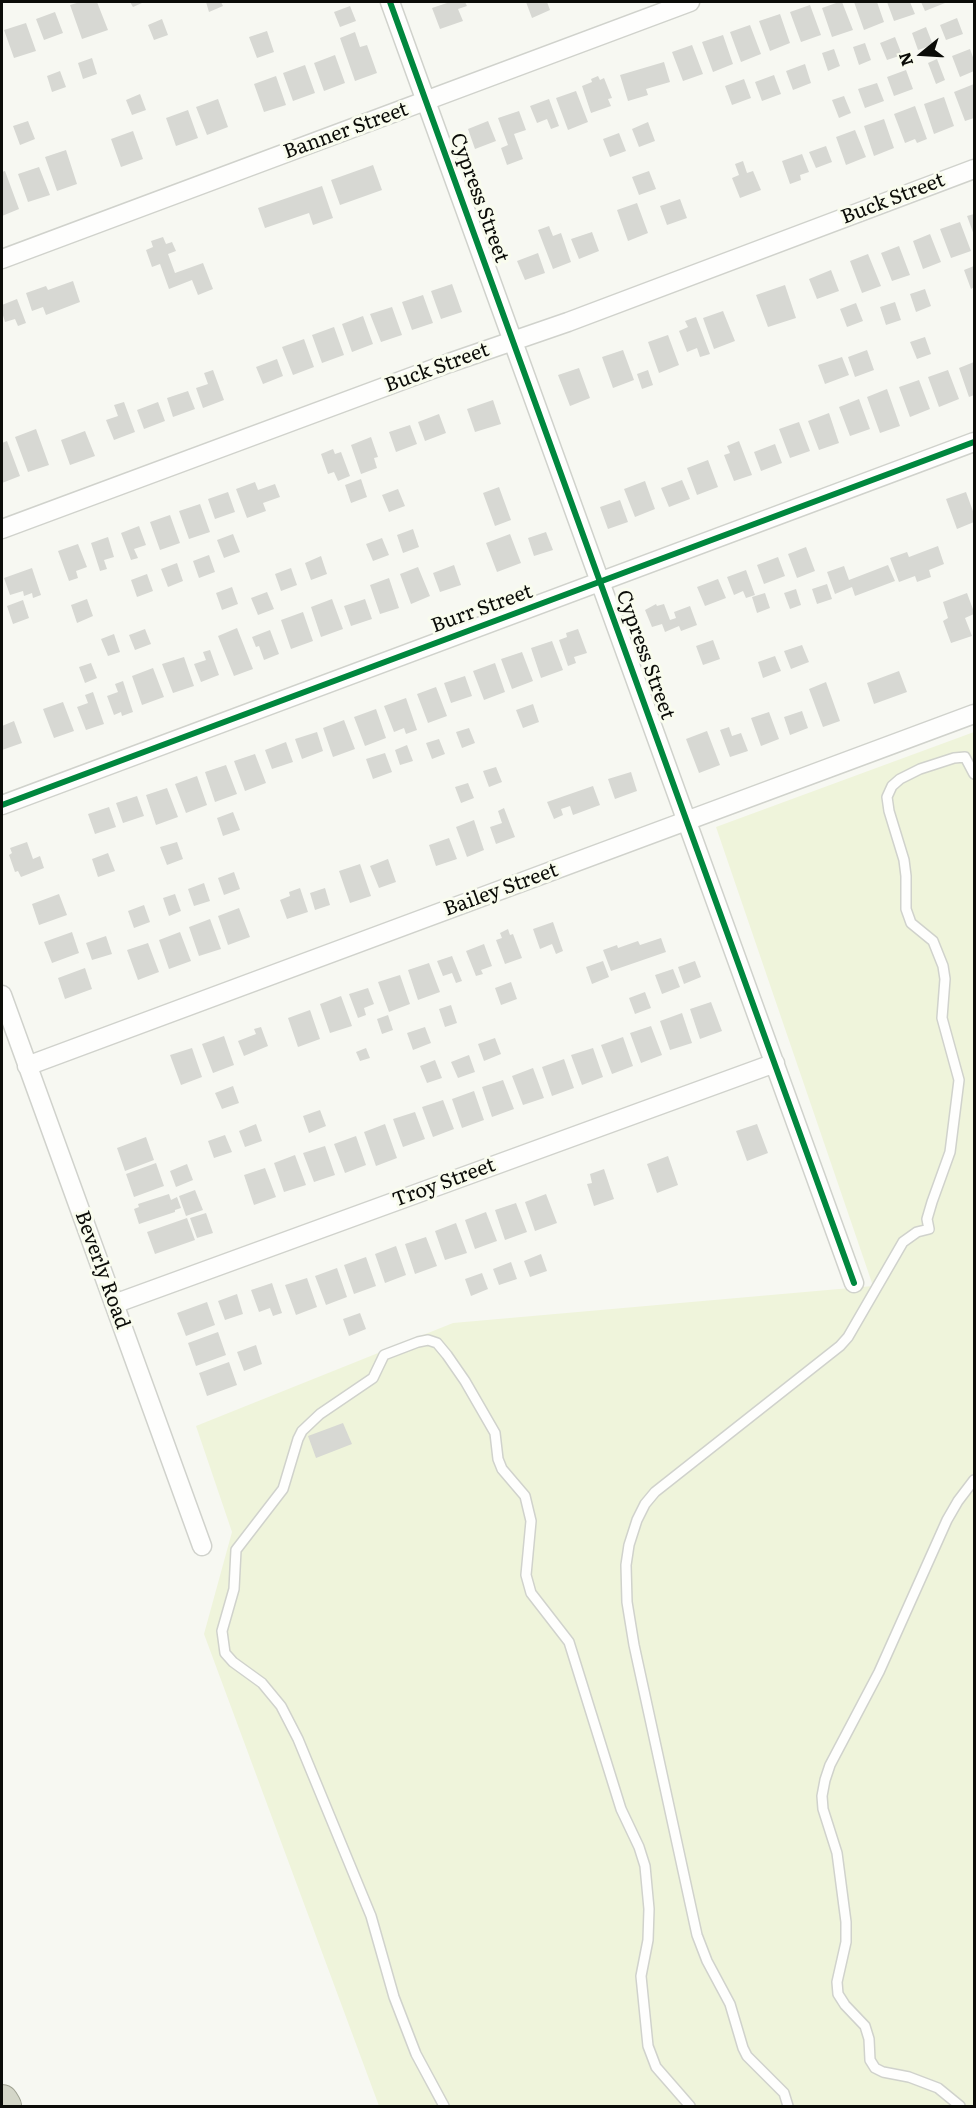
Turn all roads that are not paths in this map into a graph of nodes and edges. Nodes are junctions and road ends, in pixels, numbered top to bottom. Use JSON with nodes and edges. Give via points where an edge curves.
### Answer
{"nodes":[{"id":1,"x":390,"y":2,"type":"edge"},
{"id":2,"x":690,"y":2,"type":"edge"},
{"id":3,"x":426,"y":101,"type":"junction"},
{"id":4,"x":975,"y":169,"type":"edge"},
{"id":5,"x":2,"y":259,"type":"edge"},
{"id":6,"x":513,"y":341,"type":"junction"},
{"id":7,"x":975,"y":442,"type":"edge"},
{"id":8,"x":2,"y":529,"type":"edge"},
{"id":9,"x":601,"y":582,"type":"junction"},
{"id":10,"x":975,"y":714,"type":"edge"},
{"id":11,"x":975,"y":774,"type":"edge"},
{"id":12,"x":2,"y":805,"type":"edge"},
{"id":13,"x":688,"y":821,"type":"junction"},
{"id":14,"x":2,"y":995,"type":"edge"},
{"id":15,"x":775,"y":1063,"type":"junction"},
{"id":16,"x":27,"y":1066,"type":"junction"},
{"id":17,"x":854,"y":1283,"type":"dead end"},
{"id":18,"x":114,"y":1304,"type":"junction"},
{"id":19,"x":975,"y":1479,"type":"edge"},
{"id":20,"x":202,"y":1546,"type":"dead end"},
{"id":21,"x":2,"y":2101,"type":"edge"},
{"id":22,"x":5,"y":2106,"type":"edge"},
{"id":23,"x":444,"y":2106,"type":"edge"},
{"id":24,"x":690,"y":2106,"type":"edge"},
{"id":25,"x":788,"y":2106,"type":"edge"},
{"id":26,"x":960,"y":2106,"type":"edge"}],
"edges":[{"from":1,"to":3,"type":"street","name":"Cypress Street"},
{"from":2,"to":3,"type":"street","name":"Banner Street"},
{"from":3,"to":5,"type":"street","name":"Banner Street"},
{"from":3,"to":6,"type":"street","name":"Cypress Street"},
{"from":4,"to":6,"type":"street","name":"Buck Street"},
{"from":6,"to":8,"type":"street","name":"Buck Street"},
{"from":6,"to":9,"type":"street","name":"Cypress Street"},
{"from":7,"to":9,"type":"street","name":"Burr Street"},
{"from":9,"to":12,"type":"street","name":"Burr Street"},
{"from":9,"to":13,"type":"street","name":"Cypress Street"},
{"from":10,"to":13,"type":"street","name":"Bailey Street"},
{"from":11,"to":25,"type":"lane","via":[[965,757],[954,758],[900,779],[887,797],[904,860],[906,909],[912,923],[933,941],[943,966],[942,1018],[959,1080],[950,1152],[927,1219],[929,1229],[903,1242],[840,1346],[655,1491],[638,1520],[626,1565],[634,1645],[697,1935],[730,2004],[742,2048],[784,2093]]},
{"from":13,"to":15,"type":"street","name":"Cypress Street"},
{"from":13,"to":16,"type":"street","name":"Bailey Street"},
{"from":14,"to":16,"type":"street","name":"Beverly Road"},
{"from":15,"to":17,"type":"street","name":"Cypress Street"},
{"from":15,"to":18,"type":"street","name":"Troy Street"},
{"from":16,"to":18,"type":"street","name":"Beverly Road"},
{"from":18,"to":20,"type":"street","name":"Beverly Road"},
{"from":19,"to":26,"type":"lane","via":[[947,1520],[879,1672],[830,1765],[822,1796],[837,1852],[846,1922],[838,1994],[865,2026],[870,2060],[875,2068],[938,2088]]},
{"from":21,"to":22,"type":"highway"},
{"from":23,"to":24,"type":"lane","via":[[416,2054],[371,1916],[294,1731],[281,1706],[262,1683],[229,1657],[222,1639],[234,1589],[237,1550],[283,1489],[302,1431],[373,1378],[384,1355],[428,1340],[437,1343],[465,1381],[495,1433],[502,1469],[525,1496],[531,1521],[526,1575],[531,1593],[569,1642],[621,1809],[645,1866],[648,1940],[641,1976],[650,2052],[656,2067]]}]}
